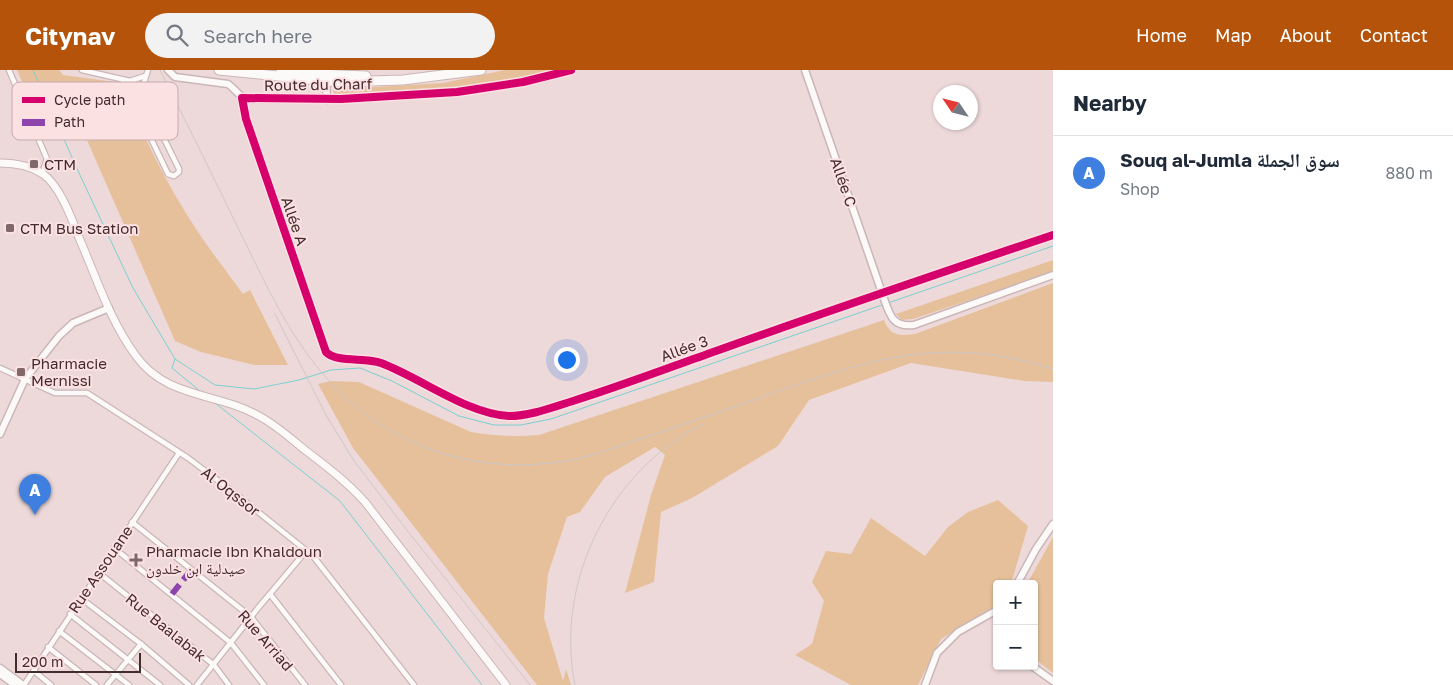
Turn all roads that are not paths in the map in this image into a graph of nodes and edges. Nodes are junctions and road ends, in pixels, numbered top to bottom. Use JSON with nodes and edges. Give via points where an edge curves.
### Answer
{"nodes":[{"id":1,"x":9,"y":70,"type":"edge"},
{"id":2,"x":82,"y":70,"type":"edge"},
{"id":3,"x":148,"y":70,"type":"edge"},
{"id":4,"x":168,"y":70,"type":"edge"},
{"id":5,"x":219,"y":70,"type":"edge"},
{"id":6,"x":281,"y":70,"type":"edge"},
{"id":7,"x":331,"y":70,"type":"edge"},
{"id":8,"x":451,"y":70,"type":"edge"},
{"id":9,"x":482,"y":70,"type":"edge"},
{"id":10,"x":571,"y":70,"type":"edge"},
{"id":11,"x":805,"y":70,"type":"edge"},
{"id":12,"x":344,"y":72,"type":"edge"},
{"id":13,"x":316,"y":74,"type":"junction"},
{"id":14,"x":146,"y":76,"type":"junction"},
{"id":15,"x":123,"y":80,"type":"joint"},
{"id":16,"x":326,"y":81,"type":"junction"},
{"id":17,"x":14,"y":82,"type":"edge"},
{"id":18,"x":144,"y":82,"type":"edge"},
{"id":19,"x":242,"y":98,"type":"junction"},
{"id":20,"x":327,"y":100,"type":"junction"},
{"id":21,"x":39,"y":140,"type":"edge"},
{"id":22,"x":152,"y":140,"type":"edge"},
{"id":23,"x":165,"y":140,"type":"edge"},
{"id":24,"x":0,"y":163,"type":"edge"},
{"id":25,"x":42,"y":174,"type":"junction"},
{"id":26,"x":1053,"y":235,"type":"edge"},
{"id":27,"x":1053,"y":276,"type":"edge"},
{"id":28,"x":883,"y":295,"type":"junction"},
{"id":29,"x":109,"y":308,"type":"junction"},
{"id":30,"x":326,"y":352,"type":"joint"},
{"id":31,"x":0,"y":368,"type":"edge"},
{"id":32,"x":25,"y":379,"type":"junction"},
{"id":33,"x":0,"y":434,"type":"edge"},
{"id":34,"x":179,"y":453,"type":"junction"},
{"id":35,"x":132,"y":522,"type":"junction"},
{"id":36,"x":1053,"y":524,"type":"edge"},
{"id":37,"x":114,"y":548,"type":"junction"},
{"id":38,"x":306,"y":551,"type":"junction"},
{"id":39,"x":99,"y":573,"type":"junction"},
{"id":40,"x":1020,"y":580,"type":"edge"},
{"id":41,"x":270,"y":594,"type":"junction"},
{"id":42,"x":82,"y":599,"type":"junction"},
{"id":43,"x":993,"y":612,"type":"edge"},
{"id":44,"x":70,"y":614,"type":"junction"},
{"id":45,"x":251,"y":617,"type":"junction"},
{"id":46,"x":59,"y":631,"type":"junction"},
{"id":47,"x":232,"y":643,"type":"junction"},
{"id":48,"x":141,"y":644,"type":"junction"},
{"id":49,"x":48,"y":647,"type":"junction"},
{"id":50,"x":129,"y":660,"type":"junction"},
{"id":51,"x":214,"y":665,"type":"junction"},
{"id":52,"x":0,"y":668,"type":"edge"},
{"id":53,"x":1038,"y":670,"type":"edge"},
{"id":54,"x":34,"y":671,"type":"junction"},
{"id":55,"x":0,"y":674,"type":"edge"},
{"id":56,"x":116,"y":675,"type":"junction"},
{"id":57,"x":1053,"y":681,"type":"edge"},
{"id":58,"x":15,"y":685,"type":"edge"},
{"id":59,"x":23,"y":685,"type":"edge"},
{"id":60,"x":51,"y":685,"type":"edge"},
{"id":61,"x":96,"y":685,"type":"edge"},
{"id":62,"x":107,"y":685,"type":"edge"},
{"id":63,"x":129,"y":685,"type":"edge"},
{"id":64,"x":160,"y":685,"type":"edge"},
{"id":65,"x":189,"y":685,"type":"edge"},
{"id":66,"x":197,"y":685,"type":"edge"},
{"id":67,"x":229,"y":685,"type":"edge"},
{"id":68,"x":264,"y":685,"type":"edge"},
{"id":69,"x":305,"y":685,"type":"edge"},
{"id":70,"x":341,"y":685,"type":"edge"},
{"id":71,"x":414,"y":685,"type":"edge"},
{"id":72,"x":506,"y":685,"type":"edge"},
{"id":73,"x":925,"y":685,"type":"edge"}],
"edges":[{"from":1,"to":17,"type":"street"},
{"from":2,"to":15,"type":"street"},
{"from":3,"to":14,"type":"street"},
{"from":4,"to":19,"type":"street","via":[[175,77],[228,84]]},
{"from":5,"to":16,"type":"highway"},
{"from":6,"to":13,"type":"highway"},
{"from":7,"to":13,"type":"street"},
{"from":8,"to":12,"type":"highway","via":[[393,75]]},
{"from":9,"to":16,"type":"highway","via":[[403,80]]},
{"from":10,"to":20,"type":"street","name":"Route du Charf","via":[[482,90]]},
{"from":11,"to":28,"type":"street","name":"Allée C"},
{"from":12,"to":13,"type":"highway"},
{"from":14,"to":15,"type":"street"},
{"from":14,"to":18,"type":"street"},
{"from":16,"to":20,"type":"street"},
{"from":19,"to":20,"type":"street","name":"Route du Charf"},
{"from":19,"to":30,"type":"street","name":"Allée A","via":[[246,119]]},
{"from":21,"to":25,"type":"street","via":[[47,159]]},
{"from":22,"to":23,"type":"street","via":[[168,174],[176,176],[179,169]]},
{"from":24,"to":25,"type":"main road","via":[[12,163]]},
{"from":25,"to":29,"type":"main road","via":[[52,182],[66,207]]},
{"from":26,"to":28,"type":"street","name":"Allée 3"},
{"from":27,"to":28,"type":"street","name":"Allée C","via":[[914,325],[900,325],[891,318]]},
{"from":28,"to":30,"type":"street","name":"Allée 3","via":[[586,397],[511,416],[475,408],[379,362],[335,358]]},
{"from":29,"to":32,"type":"street","via":[[67,327]]},
{"from":29,"to":72,"type":"main road","via":[[130,347],[144,366],[161,380],[191,393],[240,407],[270,423],[356,492]]},
{"from":31,"to":32,"type":"street","name":"Al Oqssor"},
{"from":32,"to":33,"type":"street"},
{"from":32,"to":34,"type":"street","name":"Al Oqssor","via":[[54,394],[86,392]]},
{"from":34,"to":35,"type":"street","name":"Rue Assouane"},
{"from":34,"to":38,"type":"street","name":"Al Oqssor"},
{"from":35,"to":37,"type":"street","name":"Rue Assouane"},
{"from":35,"to":45,"type":"street","name":"Rue Arriad"},
{"from":36,"to":40,"type":"street"},
{"from":37,"to":39,"type":"street","name":"Rue Assouane"},
{"from":37,"to":47,"type":"street"},
{"from":38,"to":41,"type":"street"},
{"from":38,"to":71,"type":"street","name":"Al Oqssor","via":[[325,570]]},
{"from":39,"to":42,"type":"street","name":"Rue Assouane"},
{"from":39,"to":51,"type":"street","name":"Rue Baalabak"},
{"from":41,"to":45,"type":"street"},
{"from":41,"to":70,"type":"street"},
{"from":42,"to":44,"type":"street","name":"Rue Assouane"},
{"from":42,"to":48,"type":"street"},
{"from":43,"to":73,"type":"street","via":[[958,632],[937,652]]},
{"from":44,"to":46,"type":"street","name":"Rue Assouane"},
{"from":44,"to":50,"type":"street"},
{"from":45,"to":47,"type":"street"},
{"from":45,"to":69,"type":"street","name":"Rue Arriad"},
{"from":46,"to":49,"type":"street","name":"Rue Assouane"},
{"from":46,"to":56,"type":"street"},
{"from":47,"to":51,"type":"street"},
{"from":47,"to":68,"type":"street"},
{"from":48,"to":50,"type":"street"},
{"from":48,"to":65,"type":"street"},
{"from":49,"to":54,"type":"street","name":"Rue Assouane"},
{"from":49,"to":61,"type":"street"},
{"from":50,"to":56,"type":"street"},
{"from":50,"to":64,"type":"street"},
{"from":51,"to":66,"type":"street"},
{"from":51,"to":67,"type":"street","name":"Rue Baalabak"},
{"from":52,"to":59,"type":"street"},
{"from":53,"to":57,"type":"street"},
{"from":54,"to":59,"type":"street","name":"Rue Assouane"},
{"from":54,"to":60,"type":"street"},
{"from":55,"to":58,"type":"street"},
{"from":56,"to":62,"type":"street"},
{"from":56,"to":63,"type":"street"}]}
